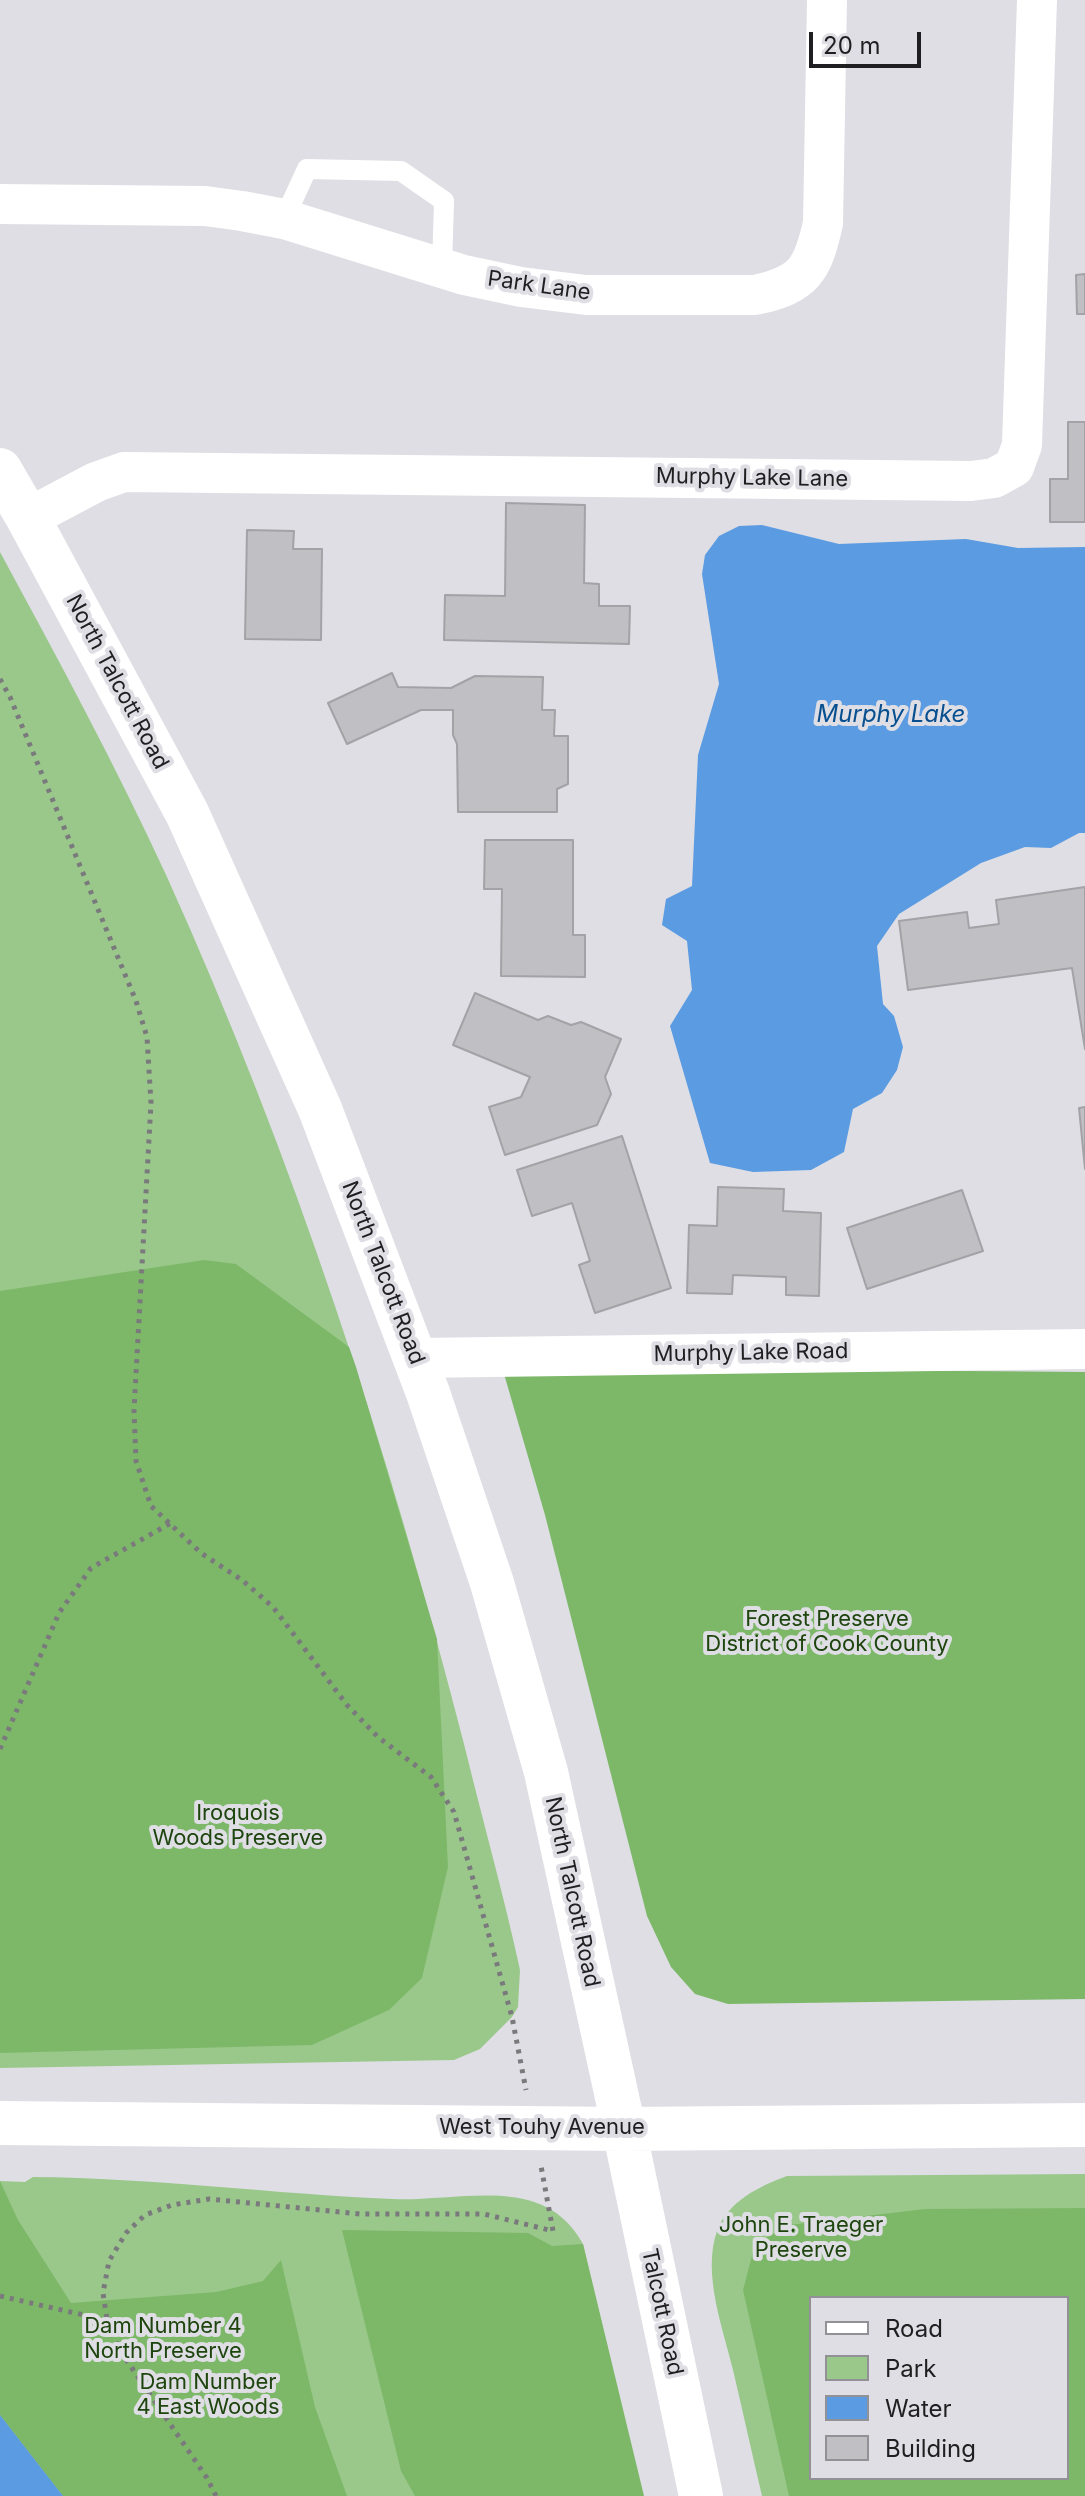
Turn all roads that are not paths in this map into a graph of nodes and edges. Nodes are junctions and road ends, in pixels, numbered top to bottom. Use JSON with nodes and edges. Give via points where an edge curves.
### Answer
{"nodes":[{"id":1,"x":827,"y":0,"type":"edge"},
{"id":2,"x":1037,"y":0,"type":"edge"},
{"id":3,"x":0,"y":204,"type":"edge"},
{"id":4,"x":284,"y":219,"type":"junction"},
{"id":5,"x":442,"y":268,"type":"junction"},
{"id":6,"x":0,"y":470,"type":"edge"},
{"id":7,"x":28,"y":518,"type":"junction"},
{"id":8,"x":1085,"y":1349,"type":"edge"},
{"id":9,"x":416,"y":1358,"type":"junction"},
{"id":10,"x":0,"y":2123,"type":"edge"},
{"id":11,"x":1085,"y":2125,"type":"edge"},
{"id":12,"x":624,"y":2129,"type":"junction"},
{"id":13,"x":701,"y":2496,"type":"edge"}],
"edges":[{"from":1,"to":5,"type":"street","name":"Park Lane","via":[[823,223],[816,256],[781,290],[755,295],[586,295],[521,287]]},
{"from":2,"to":7,"type":"street","name":"Murphy Lake Lane","via":[[1022,445],[1014,467],[994,478],[124,472]]},
{"from":3,"to":4,"type":"street","name":"Park Lane","via":[[205,206]]},
{"from":4,"to":5,"type":"street","name":"Park Lane"},
{"from":4,"to":5,"type":"lane","via":[[307,169],[401,171],[444,201]]},
{"from":6,"to":7,"type":"main road","name":"North Talcott Road"},
{"from":7,"to":9,"type":"main road","name":"North Talcott Road","via":[[193,826],[320,1109]]},
{"from":8,"to":9,"type":"street","name":"Murphy Lake Road"},
{"from":9,"to":12,"type":"main road","name":"North Talcott Road","via":[[492,1583],[546,1772]]},
{"from":10,"to":12,"type":"main road","name":"West Touhy Avenue"},
{"from":11,"to":12,"type":"main road","name":"West Touhy Avenue"},
{"from":12,"to":13,"type":"main road","name":"Talcott Road"}]}
